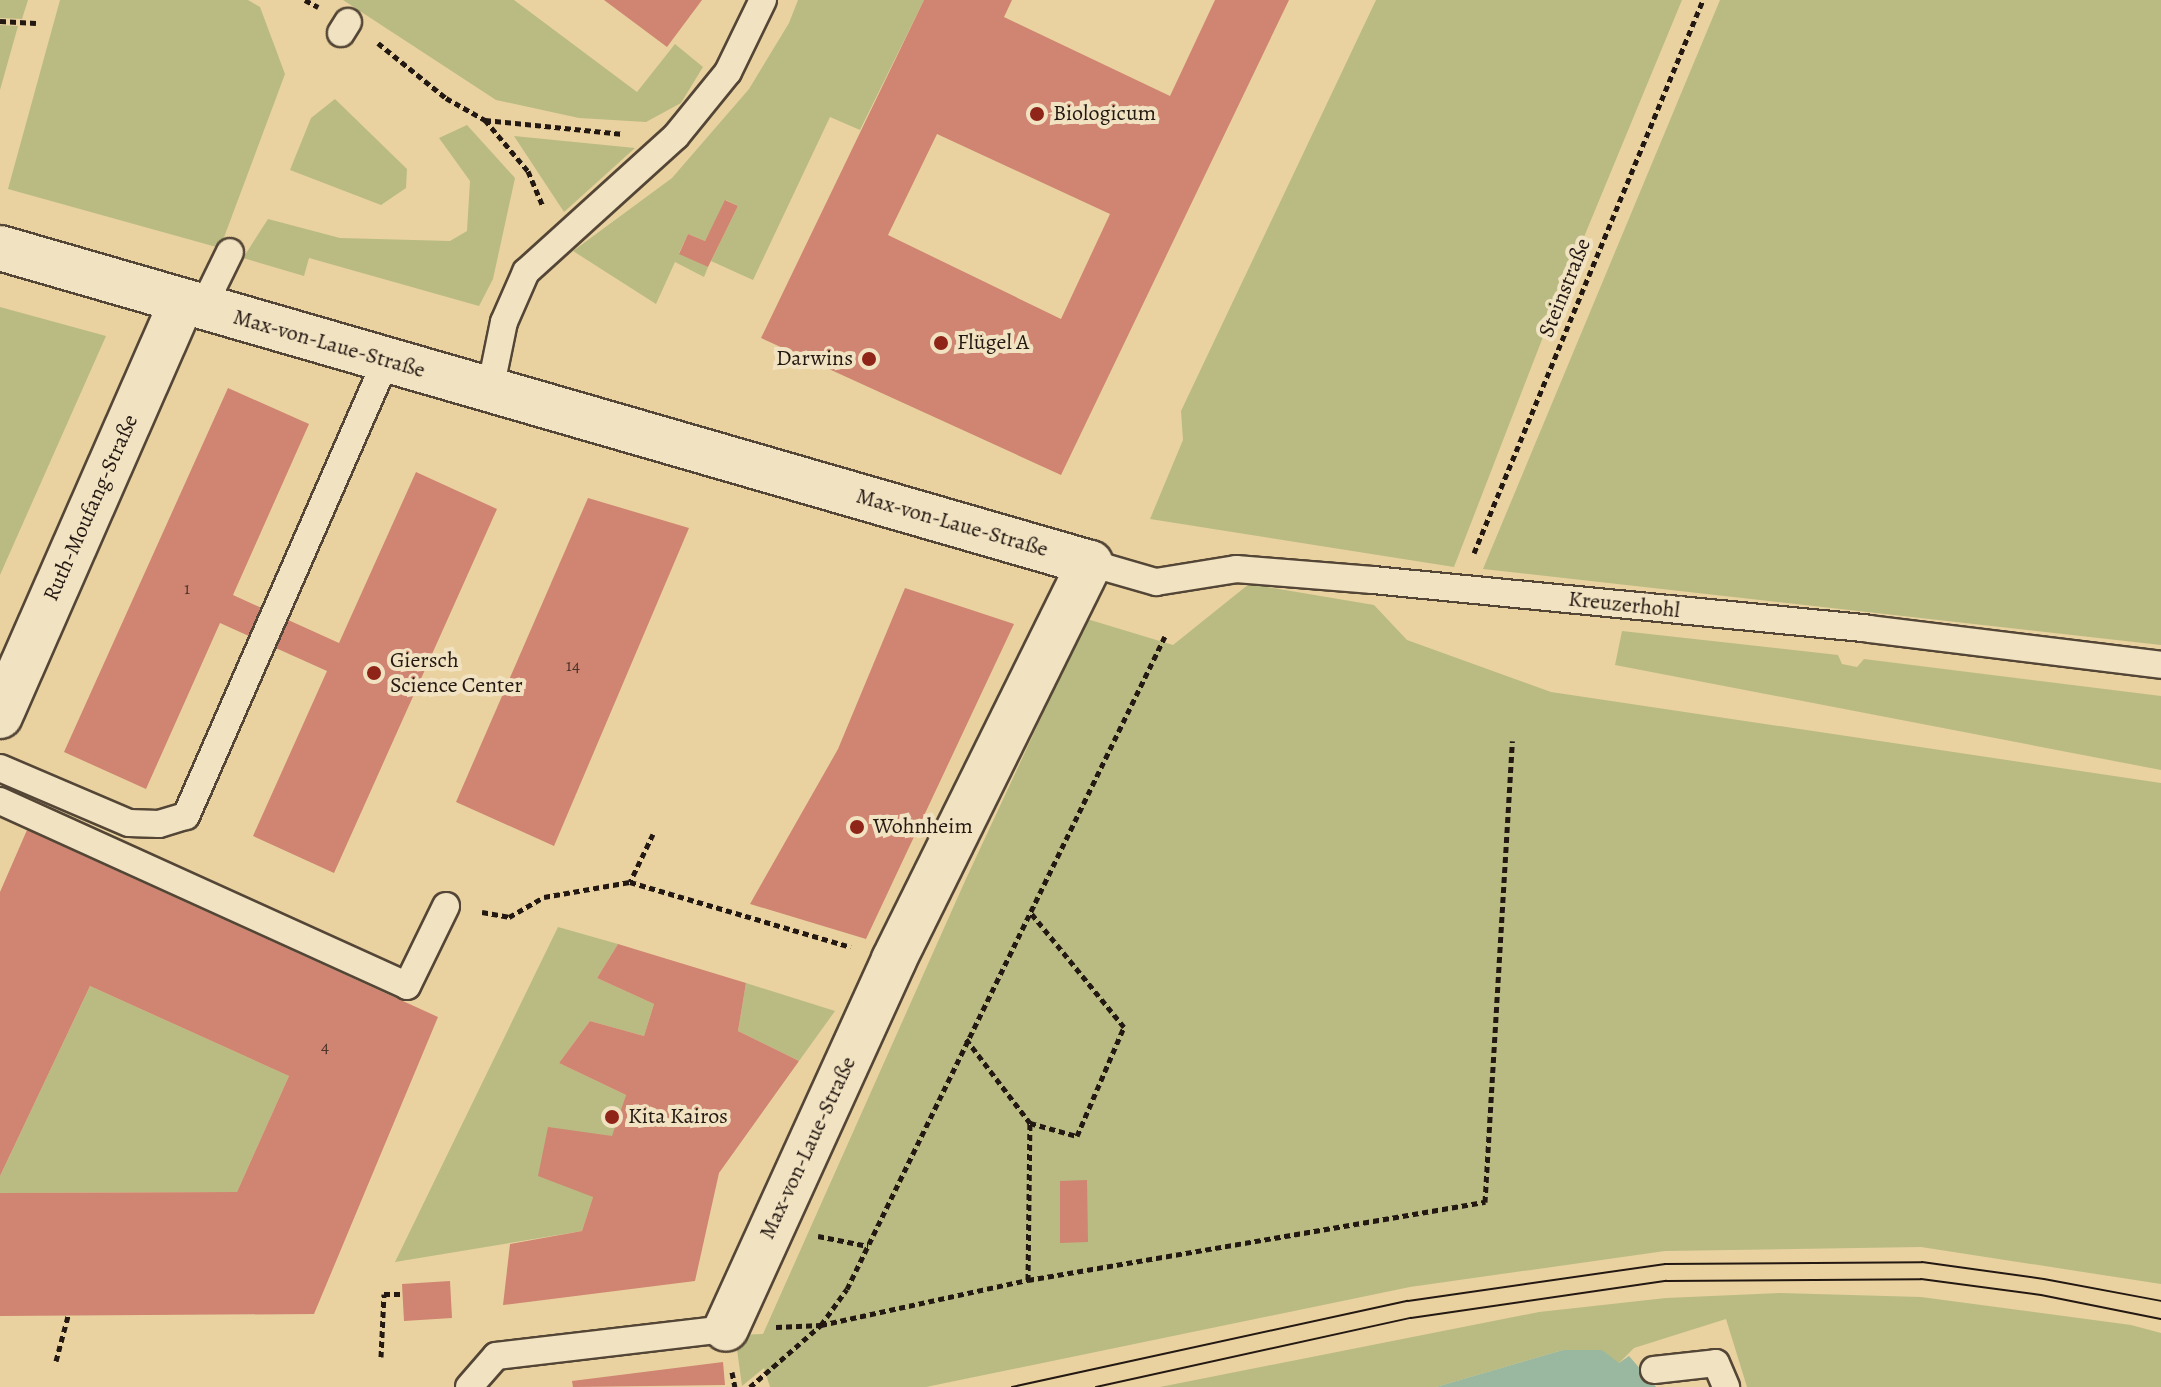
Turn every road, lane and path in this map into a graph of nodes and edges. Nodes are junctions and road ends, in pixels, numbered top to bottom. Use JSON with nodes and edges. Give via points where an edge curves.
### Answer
{"nodes":[{"id":1,"x":305,"y":0,"type":"edge"},
{"id":2,"x":763,"y":0,"type":"edge"},
{"id":3,"x":1703,"y":0,"type":"edge"},
{"id":4,"x":0,"y":21,"type":"edge"},
{"id":5,"x":36,"y":23,"type":"dead end"},
{"id":6,"x":485,"y":120,"type":"junction"},
{"id":7,"x":676,"y":136,"type":"junction"},
{"id":8,"x":557,"y":241,"type":"junction"},
{"id":9,"x":0,"y":248,"type":"edge"},
{"id":10,"x":230,"y":252,"type":"dead end"},
{"id":11,"x":193,"y":304,"type":"junction"},
{"id":12,"x":386,"y":360,"type":"junction"},
{"id":13,"x":490,"y":390,"type":"junction"},
{"id":14,"x":1090,"y":563,"type":"junction"},
{"id":15,"x":1460,"y":589,"type":"junction"},
{"id":16,"x":1165,"y":636,"type":"dead end"},
{"id":17,"x":2161,"y":665,"type":"edge"},
{"id":18,"x":0,"y":716,"type":"edge"},
{"id":19,"x":1512,"y":741,"type":"dead end"},
{"id":20,"x":0,"y":768,"type":"edge"},
{"id":21,"x":0,"y":801,"type":"edge"},
{"id":22,"x":653,"y":834,"type":"dead end"},
{"id":23,"x":630,"y":882,"type":"junction"},
{"id":24,"x":446,"y":906,"type":"joint"},
{"id":25,"x":1031,"y":913,"type":"junction"},
{"id":26,"x":894,"y":960,"type":"junction"},
{"id":27,"x":966,"y":1039,"type":"junction"},
{"id":28,"x":1030,"y":1123,"type":"junction"},
{"id":29,"x":1028,"y":1280,"type":"junction"},
{"id":30,"x":403,"y":1294,"type":"dead end"},
{"id":31,"x":68,"y":1316,"type":"dead end"},
{"id":32,"x":821,"y":1325,"type":"junction"},
{"id":33,"x":726,"y":1329,"type":"junction"},
{"id":34,"x":381,"y":1357,"type":"dead end"},
{"id":35,"x":56,"y":1361,"type":"dead end"},
{"id":36,"x":1654,"y":1370,"type":"dead end"},
{"id":37,"x":469,"y":1387,"type":"edge"},
{"id":38,"x":750,"y":1387,"type":"edge"},
{"id":39,"x":1726,"y":1387,"type":"edge"}],
"edges":[{"from":1,"to":6,"type":"path"},
{"from":2,"to":7,"type":"lane","via":[[728,72]]},
{"from":3,"to":15,"type":"path","name":"Steinstraße"},
{"from":4,"to":5,"type":"path"},
{"from":6,"to":7,"type":"path"},
{"from":6,"to":8,"type":"path","via":[[528,171]]},
{"from":7,"to":8,"type":"lane"},
{"from":8,"to":13,"type":"lane","via":[[526,272],[504,322]]},
{"from":9,"to":11,"type":"street","name":"Max-von-Laue-Straße"},
{"from":10,"to":11,"type":"lane"},
{"from":11,"to":12,"type":"street","name":"Max-von-Laue-Straße"},
{"from":11,"to":18,"type":"street","name":"Ruth-Moufang-Straße"},
{"from":12,"to":13,"type":"street","name":"Max-von-Laue-Straße"},
{"from":12,"to":20,"type":"lane","via":[[186,816],[159,824],[129,823]]},
{"from":13,"to":14,"type":"street","name":"Max-von-Laue-Straße"},
{"from":14,"to":15,"type":"lane","name":"Kreuzerhohl","via":[[1156,582],[1236,569]]},
{"from":14,"to":26,"type":"street","name":"Max-von-Laue-Straße"},
{"from":15,"to":17,"type":"lane","name":"Kreuzerhohl","via":[[1869,629]]},
{"from":16,"to":25,"type":"path"},
{"from":19,"to":29,"type":"path","via":[[1485,1202]]},
{"from":21,"to":24,"type":"lane","via":[[407,986]]},
{"from":22,"to":23,"type":"path"},
{"from":23,"to":24,"type":"path","via":[[544,897],[509,917]]},
{"from":23,"to":26,"type":"path"},
{"from":25,"to":27,"type":"path"},
{"from":25,"to":28,"type":"path","via":[[1124,1027],[1077,1136]]},
{"from":26,"to":33,"type":"street","name":"Max-von-Laue-Straße"},
{"from":27,"to":28,"type":"path"},
{"from":27,"to":32,"type":"path","via":[[847,1289]]},
{"from":28,"to":29,"type":"path"},
{"from":29,"to":32,"type":"path"},
{"from":30,"to":34,"type":"path","via":[[384,1294]]},
{"from":31,"to":35,"type":"path"},
{"from":32,"to":33,"type":"path"},
{"from":32,"to":38,"type":"path"},
{"from":33,"to":37,"type":"lane","via":[[496,1356]]},
{"from":36,"to":39,"type":"lane","via":[[1716,1363]]}]}
